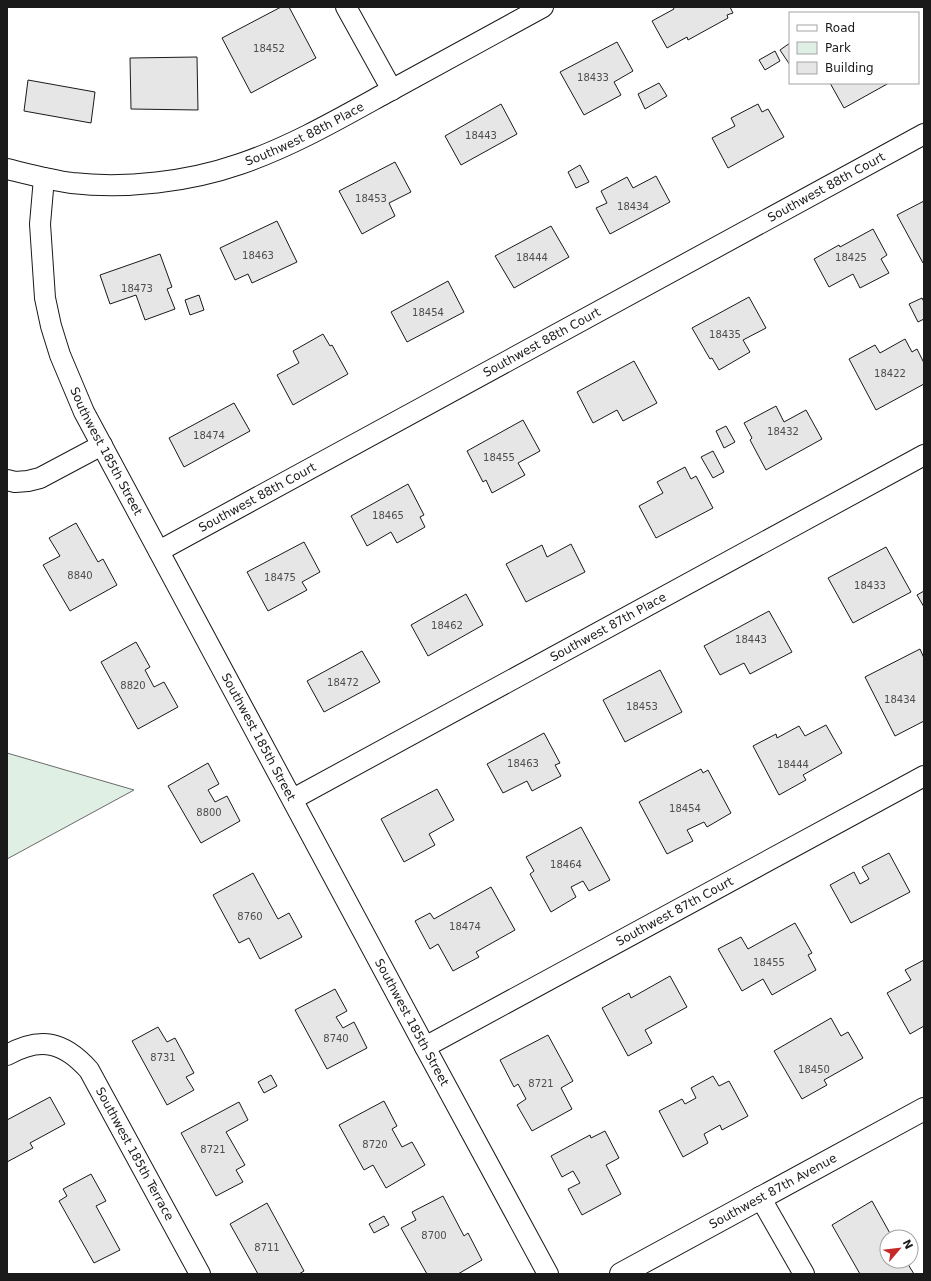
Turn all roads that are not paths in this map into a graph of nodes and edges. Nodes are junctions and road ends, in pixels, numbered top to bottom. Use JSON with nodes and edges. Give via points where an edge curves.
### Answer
{"nodes":[{"id":1,"x":346,"y":7,"type":"edge"},
{"id":2,"x":543,"y":7,"type":"edge"},
{"id":3,"x":392,"y":90,"type":"junction"},
{"id":4,"x":924,"y":134,"type":"edge"},
{"id":5,"x":7,"y":169,"type":"edge"},
{"id":6,"x":44,"y":178,"type":"junction"},
{"id":7,"x":102,"y":445,"type":"junction"},
{"id":8,"x":924,"y":456,"type":"edge"},
{"id":9,"x":7,"y":480,"type":"edge"},
{"id":10,"x":159,"y":551,"type":"junction"},
{"id":11,"x":924,"y":776,"type":"edge"},
{"id":12,"x":293,"y":799,"type":"junction"},
{"id":13,"x":425,"y":1048,"type":"junction"},
{"id":14,"x":7,"y":1054,"type":"edge"},
{"id":15,"x":924,"y":1109,"type":"edge"},
{"id":16,"x":760,"y":1198,"type":"junction"},
{"id":17,"x":200,"y":1274,"type":"edge"},
{"id":18,"x":548,"y":1274,"type":"edge"},
{"id":19,"x":621,"y":1274,"type":"edge"},
{"id":20,"x":804,"y":1274,"type":"edge"}],
"edges":[{"from":1,"to":3,"type":"street"},
{"from":2,"to":3,"type":"street","name":"Southwest 88th Place"},
{"from":3,"to":6,"type":"street","name":"Southwest 88th Place","via":[[296,141],[216,171],[160,182],[127,185],[71,183]]},
{"from":4,"to":10,"type":"street","name":"Southwest 88th Court"},
{"from":5,"to":6,"type":"street","name":"Southwest 88th Place"},
{"from":6,"to":7,"type":"street","name":"Southwest 185th Street","via":[[40,224],[45,298],[51,326],[84,412]]},
{"from":7,"to":9,"type":"street","via":[[40,478],[28,482]]},
{"from":7,"to":10,"type":"street","name":"Southwest 185th Street"},
{"from":8,"to":12,"type":"street","name":"Southwest 87th Place"},
{"from":10,"to":12,"type":"street","name":"Southwest 185th Street"},
{"from":11,"to":13,"type":"street","name":"Southwest 87th Court"},
{"from":12,"to":13,"type":"street","name":"Southwest 185th Street"},
{"from":13,"to":18,"type":"street","name":"Southwest 185th Street"},
{"from":14,"to":17,"type":"street","name":"Southwest 185th Terrace","via":[[30,1045],[56,1045],[68,1050],[89,1070]]},
{"from":15,"to":16,"type":"street","name":"Southwest 87th Avenue"},
{"from":16,"to":19,"type":"street","name":"Southwest 87th Avenue"},
{"from":16,"to":20,"type":"street"}]}
